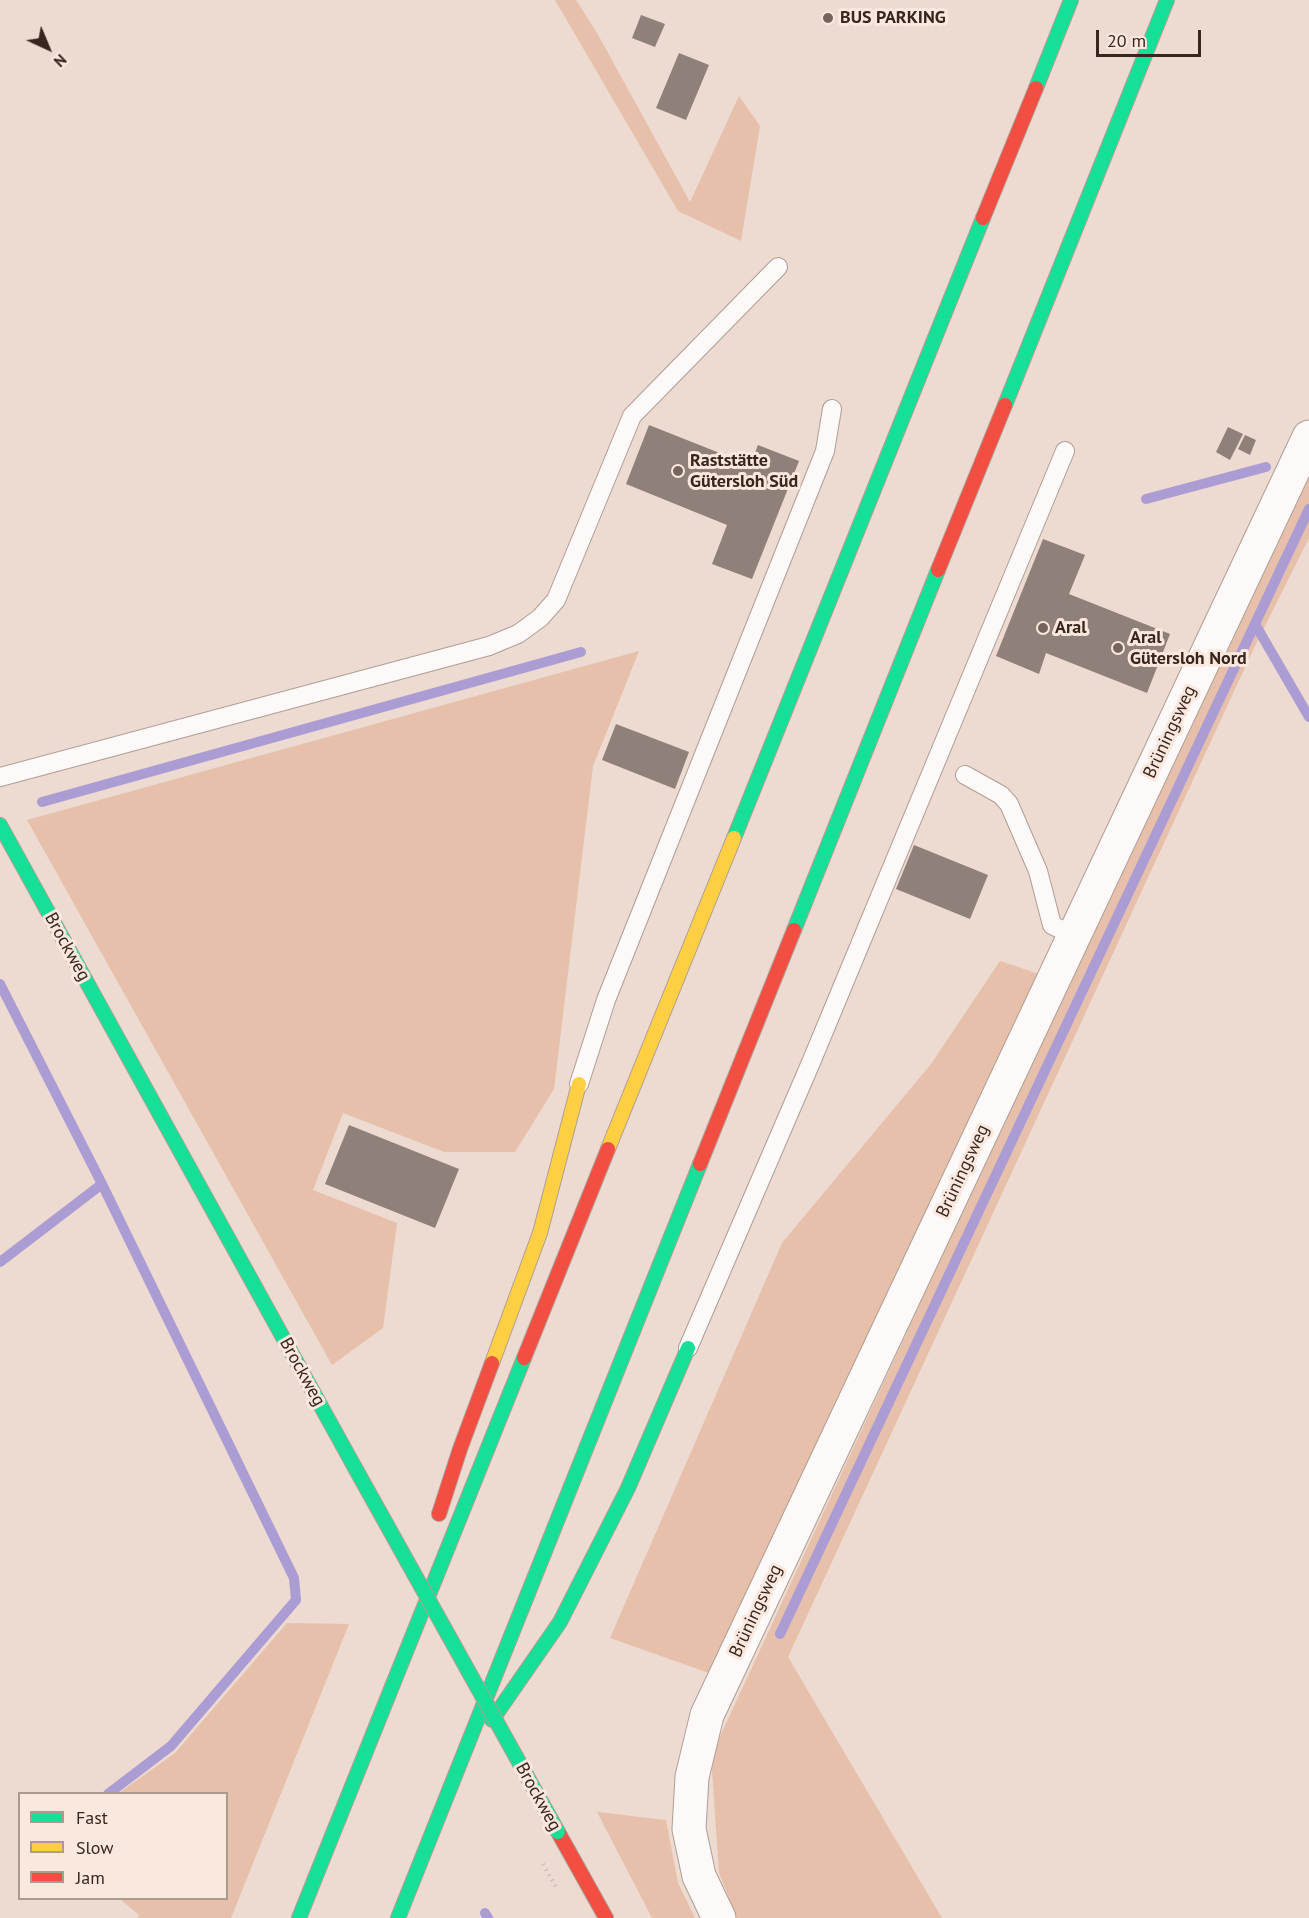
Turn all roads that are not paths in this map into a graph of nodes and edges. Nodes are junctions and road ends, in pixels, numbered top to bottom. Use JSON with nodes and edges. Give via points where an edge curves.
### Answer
{"nodes":[{"id":1,"x":1071,"y":0,"type":"edge"},
{"id":2,"x":1167,"y":0,"type":"edge"},
{"id":3,"x":778,"y":267,"type":"dead end"},
{"id":4,"x":832,"y":409,"type":"dead end"},
{"id":5,"x":1309,"y":437,"type":"edge"},
{"id":6,"x":1065,"y":451,"type":"dead end"},
{"id":7,"x":965,"y":775,"type":"dead end"},
{"id":8,"x":0,"y":777,"type":"edge"},
{"id":9,"x":0,"y":825,"type":"edge"},
{"id":10,"x":1074,"y":936,"type":"junction"},
{"id":11,"x":579,"y":1084,"type":"joint"},
{"id":12,"x":688,"y":1348,"type":"joint"},
{"id":13,"x":436,"y":1526,"type":"dead end"},
{"id":14,"x":426,"y":1559,"type":"dead end"},
{"id":15,"x":375,"y":1726,"type":"junction"},
{"id":16,"x":458,"y":1768,"type":"junction"},
{"id":17,"x":299,"y":1918,"type":"edge"},
{"id":18,"x":398,"y":1918,"type":"edge"},
{"id":19,"x":606,"y":1918,"type":"edge"},
{"id":20,"x":719,"y":1918,"type":"edge"}],
"edges":[{"from":1,"to":15,"type":"main road"},
{"from":2,"to":16,"type":"main road"},
{"from":3,"to":8,"type":"lane","via":[[633,416],[556,600],[518,634],[478,649]]},
{"from":4,"to":11,"type":"lane","via":[[825,451],[606,1000]]},
{"from":5,"to":10,"type":"street","name":"Brüningsweg"},
{"from":6,"to":12,"type":"lane"},
{"from":7,"to":10,"type":"lane","via":[[1001,795],[1009,804],[1038,871],[1052,925]]},
{"from":9,"to":19,"type":"main road","name":"Brockweg","bridge":true},
{"from":10,"to":20,"type":"street","name":"Brüningsweg","via":[[707,1715],[692,1777],[689,1829],[699,1876]]},
{"from":11,"to":13,"type":"main road","via":[[540,1233],[460,1449]]},
{"from":12,"to":16,"type":"main road","via":[[628,1488],[560,1622]]},
{"from":14,"to":15,"type":"main road"},
{"from":15,"to":17,"type":"main road"},
{"from":16,"to":18,"type":"main road"}]}
